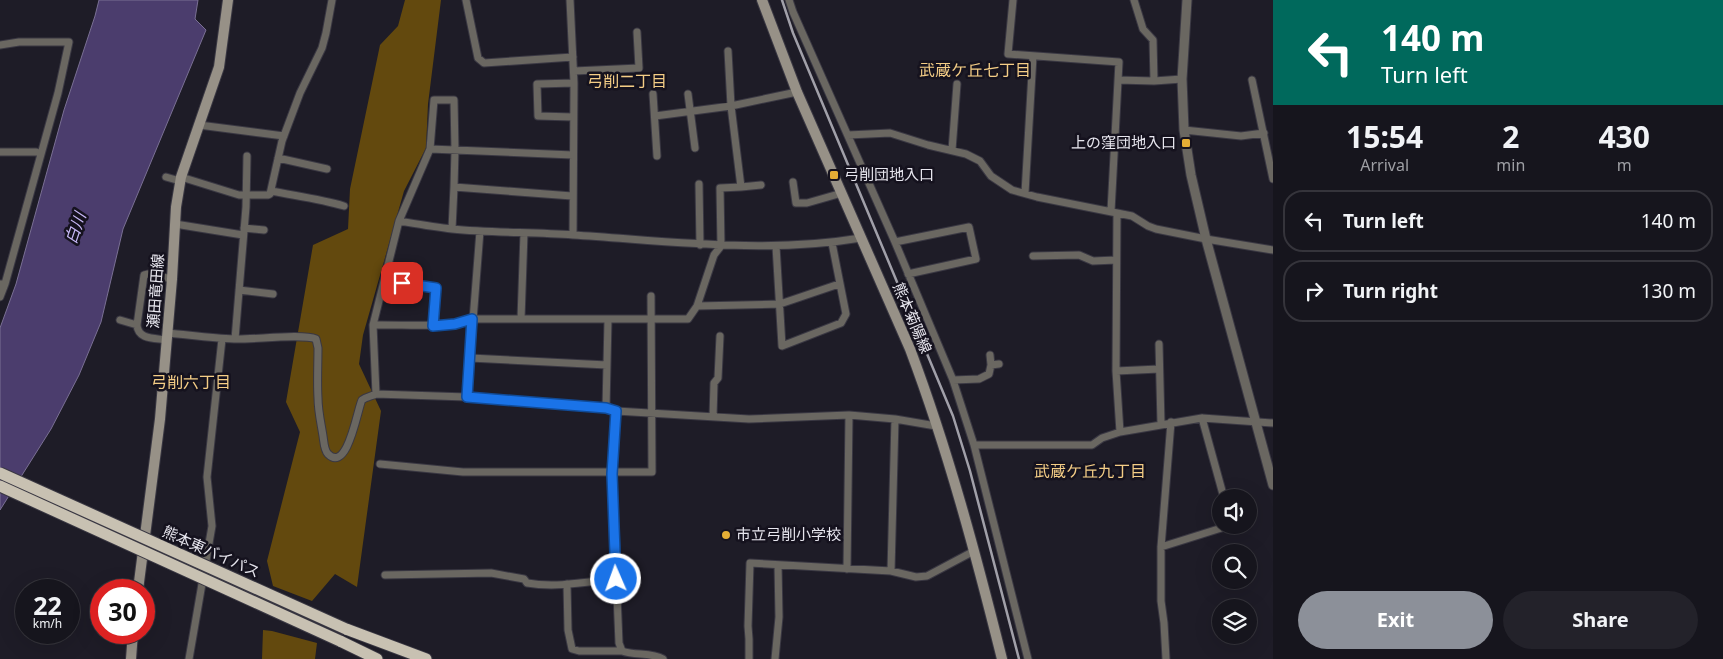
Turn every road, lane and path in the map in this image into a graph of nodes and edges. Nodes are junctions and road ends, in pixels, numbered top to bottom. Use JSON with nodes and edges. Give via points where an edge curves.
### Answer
{"nodes":[{"id":1,"x":228,"y":0,"type":"edge"},
{"id":2,"x":332,"y":0,"type":"edge"},
{"id":3,"x":466,"y":0,"type":"edge"},
{"id":4,"x":570,"y":0,"type":"edge"},
{"id":5,"x":762,"y":0,"type":"edge"},
{"id":6,"x":789,"y":0,"type":"edge"},
{"id":7,"x":1013,"y":0,"type":"edge"},
{"id":8,"x":1134,"y":0,"type":"edge"},
{"id":9,"x":1187,"y":0,"type":"edge"},
{"id":10,"x":636,"y":32,"type":"dead end"},
{"id":11,"x":0,"y":45,"type":"edge"},
{"id":12,"x":728,"y":51,"type":"dead end"},
{"id":13,"x":1033,"y":56,"type":"junction"},
{"id":14,"x":573,"y":57,"type":"junction"},
{"id":15,"x":574,"y":71,"type":"junction"},
{"id":16,"x":1182,"y":79,"type":"junction"},
{"id":17,"x":1118,"y":80,"type":"junction"},
{"id":18,"x":1252,"y":80,"type":"dead end"},
{"id":19,"x":1154,"y":81,"type":"junction"},
{"id":20,"x":574,"y":82,"type":"junction"},
{"id":21,"x":957,"y":84,"type":"dead end"},
{"id":22,"x":797,"y":92,"type":"junction"},
{"id":23,"x":653,"y":94,"type":"dead end"},
{"id":24,"x":688,"y":94,"type":"dead end"},
{"id":25,"x":731,"y":106,"type":"junction"},
{"id":26,"x":690,"y":111,"type":"junction"},
{"id":27,"x":655,"y":116,"type":"junction"},
{"id":28,"x":573,"y":117,"type":"junction"},
{"id":29,"x":199,"y":125,"type":"junction"},
{"id":30,"x":1184,"y":130,"type":"junction"},
{"id":31,"x":1264,"y":134,"type":"junction"},
{"id":32,"x":848,"y":135,"type":"junction"},
{"id":33,"x":284,"y":136,"type":"junction"},
{"id":34,"x":694,"y":148,"type":"dead end"},
{"id":35,"x":430,"y":149,"type":"junction"},
{"id":36,"x":456,"y":150,"type":"junction"},
{"id":37,"x":952,"y":150,"type":"junction"},
{"id":38,"x":0,"y":152,"type":"edge"},
{"id":39,"x":36,"y":152,"type":"dead end"},
{"id":40,"x":573,"y":155,"type":"junction"},
{"id":41,"x":247,"y":156,"type":"dead end"},
{"id":42,"x":657,"y":156,"type":"dead end"},
{"id":43,"x":278,"y":158,"type":"junction"},
{"id":44,"x":327,"y":169,"type":"dead end"},
{"id":45,"x":166,"y":177,"type":"dead end"},
{"id":46,"x":180,"y":179,"type":"junction"},
{"id":47,"x":1273,"y":179,"type":"edge"},
{"id":48,"x":793,"y":182,"type":"dead end"},
{"id":49,"x":699,"y":184,"type":"dead end"},
{"id":50,"x":761,"y":185,"type":"dead end"},
{"id":51,"x":454,"y":187,"type":"junction"},
{"id":52,"x":741,"y":187,"type":"junction"},
{"id":53,"x":272,"y":191,"type":"junction"},
{"id":54,"x":842,"y":193,"type":"junction"},
{"id":55,"x":1025,"y":193,"type":"junction"},
{"id":56,"x":246,"y":195,"type":"junction"},
{"id":57,"x":572,"y":196,"type":"junction"},
{"id":58,"x":344,"y":206,"type":"dead end"},
{"id":59,"x":1114,"y":212,"type":"junction"},
{"id":60,"x":400,"y":221,"type":"junction"},
{"id":61,"x":175,"y":224,"type":"junction"},
{"id":62,"x":452,"y":229,"type":"junction"},
{"id":63,"x":264,"y":230,"type":"dead end"},
{"id":64,"x":480,"y":231,"type":"junction"},
{"id":65,"x":244,"y":232,"type":"junction"},
{"id":66,"x":524,"y":233,"type":"junction"},
{"id":67,"x":573,"y":235,"type":"junction"},
{"id":68,"x":861,"y":238,"type":"junction"},
{"id":69,"x":1206,"y":239,"type":"junction"},
{"id":70,"x":895,"y":242,"type":"junction"},
{"id":71,"x":832,"y":243,"type":"junction"},
{"id":72,"x":700,"y":245,"type":"junction"},
{"id":73,"x":721,"y":246,"type":"junction"},
{"id":74,"x":776,"y":246,"type":"junction"},
{"id":75,"x":1273,"y":250,"type":"edge"},
{"id":76,"x":1032,"y":256,"type":"dead end"},
{"id":77,"x":1116,"y":260,"type":"junction"},
{"id":78,"x":908,"y":274,"type":"junction"},
{"id":79,"x":172,"y":279,"type":"junction"},
{"id":80,"x":385,"y":281,"type":"junction"},
{"id":81,"x":2,"y":284,"type":"edge"},
{"id":82,"x":839,"y":284,"type":"junction"},
{"id":83,"x":239,"y":290,"type":"junction"},
{"id":84,"x":273,"y":294,"type":"dead end"},
{"id":85,"x":651,"y":296,"type":"dead end"},
{"id":86,"x":0,"y":297,"type":"edge"},
{"id":87,"x":780,"y":304,"type":"junction"},
{"id":88,"x":697,"y":306,"type":"junction"},
{"id":89,"x":472,"y":319,"type":"junction"},
{"id":90,"x":521,"y":319,"type":"junction"},
{"id":91,"x":120,"y":320,"type":"dead end"},
{"id":92,"x":608,"y":320,"type":"junction"},
{"id":93,"x":651,"y":320,"type":"junction"},
{"id":94,"x":137,"y":325,"type":"junction"},
{"id":95,"x":373,"y":325,"type":"junction"},
{"id":96,"x":433,"y":326,"type":"junction"},
{"id":97,"x":168,"y":336,"type":"junction"},
{"id":98,"x":720,"y":336,"type":"dead end"},
{"id":99,"x":222,"y":338,"type":"junction"},
{"id":100,"x":236,"y":339,"type":"junction"},
{"id":101,"x":1159,"y":344,"type":"dead end"},
{"id":102,"x":990,"y":355,"type":"dead end"},
{"id":103,"x":470,"y":358,"type":"junction"},
{"id":104,"x":607,"y":364,"type":"junction"},
{"id":105,"x":999,"y":364,"type":"dead end"},
{"id":106,"x":991,"y":365,"type":"junction"},
{"id":107,"x":1159,"y":369,"type":"junction"},
{"id":108,"x":1116,"y":371,"type":"junction"},
{"id":109,"x":953,"y":380,"type":"junction"},
{"id":110,"x":376,"y":394,"type":"junction"},
{"id":111,"x":467,"y":397,"type":"junction"},
{"id":112,"x":606,"y":408,"type":"junction"},
{"id":113,"x":616,"y":411,"type":"junction"},
{"id":114,"x":653,"y":414,"type":"junction"},
{"id":115,"x":850,"y":415,"type":"junction"},
{"id":116,"x":713,"y":417,"type":"junction"},
{"id":117,"x":1202,"y":418,"type":"junction"},
{"id":118,"x":895,"y":419,"type":"junction"},
{"id":119,"x":1255,"y":421,"type":"junction"},
{"id":120,"x":1171,"y":422,"type":"junction"},
{"id":121,"x":1273,"y":423,"type":"edge"},
{"id":122,"x":1161,"y":424,"type":"junction"},
{"id":123,"x":936,"y":426,"type":"junction"},
{"id":124,"x":1120,"y":432,"type":"junction"},
{"id":125,"x":974,"y":445,"type":"junction"},
{"id":126,"x":380,"y":464,"type":"dead end"},
{"id":127,"x":1270,"y":464,"type":"edge"},
{"id":128,"x":0,"y":473,"type":"edge"},
{"id":129,"x":612,"y":474,"type":"junction"},
{"id":130,"x":0,"y":486,"type":"edge"},
{"id":131,"x":1273,"y":486,"type":"edge"},
{"id":132,"x":1222,"y":489,"type":"edge"},
{"id":133,"x":1212,"y":531,"type":"edge"},
{"id":134,"x":1161,"y":546,"type":"junction"},
{"id":135,"x":974,"y":551,"type":"junction"},
{"id":136,"x":778,"y":565,"type":"junction"},
{"id":137,"x":847,"y":569,"type":"junction"},
{"id":138,"x":892,"y":571,"type":"junction"},
{"id":139,"x":385,"y":575,"type":"dead end"},
{"id":140,"x":139,"y":579,"type":"edge"},
{"id":141,"x":616,"y":579,"type":"junction"},
{"id":142,"x":567,"y":584,"type":"junction"},
{"id":143,"x":346,"y":630,"type":"junction"},
{"id":144,"x":132,"y":644,"type":"edge"},
{"id":145,"x":622,"y":651,"type":"junction"},
{"id":146,"x":131,"y":659,"type":"edge"},
{"id":147,"x":189,"y":659,"type":"edge"},
{"id":148,"x":377,"y":659,"type":"edge"},
{"id":149,"x":408,"y":659,"type":"edge"},
{"id":150,"x":426,"y":659,"type":"edge"},
{"id":151,"x":663,"y":659,"type":"edge"},
{"id":152,"x":749,"y":659,"type":"edge"},
{"id":153,"x":775,"y":659,"type":"edge"},
{"id":154,"x":1002,"y":659,"type":"edge"},
{"id":155,"x":1028,"y":659,"type":"edge"},
{"id":156,"x":1166,"y":659,"type":"edge"}],
"edges":[{"from":1,"to":29,"type":"main road","name":"瀬田竜田線","via":[[219,67]]},
{"from":2,"to":33,"type":"street","via":[[322,48]]},
{"from":3,"to":14,"type":"street","via":[[480,60],[484,63]]},
{"from":4,"to":14,"type":"street"},
{"from":5,"to":22,"type":"main road","name":"熊本菊陽線"},
{"from":6,"to":32,"type":"street"},
{"from":7,"to":13,"type":"street","via":[[1008,54]]},
{"from":8,"to":19,"type":"street","via":[[1143,29],[1153,40]]},
{"from":9,"to":16,"type":"street"},
{"from":10,"to":15,"type":"street","via":[[639,68]]},
{"from":11,"to":81,"type":"street","via":[[69,42],[58,92]]},
{"from":12,"to":25,"type":"street"},
{"from":13,"to":17,"type":"street","via":[[1119,62]]},
{"from":13,"to":55,"type":"street"},
{"from":14,"to":15,"type":"street"},
{"from":15,"to":20,"type":"street"},
{"from":16,"to":19,"type":"street"},
{"from":16,"to":30,"type":"street"},
{"from":17,"to":19,"type":"street"},
{"from":17,"to":59,"type":"street"},
{"from":18,"to":31,"type":"street"},
{"from":20,"to":28,"type":"street"},
{"from":20,"to":28,"type":"street","via":[[537,84],[538,116]]},
{"from":21,"to":37,"type":"street"},
{"from":22,"to":25,"type":"street"},
{"from":22,"to":54,"type":"main road","name":"熊本菊陽線"},
{"from":23,"to":27,"type":"street"},
{"from":24,"to":26,"type":"street"},
{"from":25,"to":26,"type":"street"},
{"from":25,"to":52,"type":"street"},
{"from":26,"to":27,"type":"street"},
{"from":26,"to":34,"type":"street"},
{"from":27,"to":42,"type":"street"},
{"from":28,"to":40,"type":"street"},
{"from":29,"to":33,"type":"street"},
{"from":29,"to":46,"type":"main road","name":"瀬田竜田線"},
{"from":30,"to":31,"type":"street","via":[[1241,136]]},
{"from":30,"to":69,"type":"street"},
{"from":31,"to":47,"type":"street"},
{"from":32,"to":37,"type":"street","via":[[890,133]]},
{"from":32,"to":70,"type":"street"},
{"from":33,"to":43,"type":"street"},
{"from":35,"to":36,"type":"street"},
{"from":35,"to":36,"type":"street","via":[[434,100],[454,100]]},
{"from":35,"to":60,"type":"street"},
{"from":36,"to":40,"type":"street"},
{"from":36,"to":51,"type":"street"},
{"from":37,"to":55,"type":"street","via":[[980,161],[991,176],[1012,190]]},
{"from":38,"to":39,"type":"street"},
{"from":40,"to":57,"type":"street"},
{"from":41,"to":56,"type":"street"},
{"from":43,"to":44,"type":"street"},
{"from":43,"to":53,"type":"street"},
{"from":45,"to":46,"type":"street"},
{"from":46,"to":56,"type":"street"},
{"from":46,"to":61,"type":"main road","name":"瀬田竜田線"},
{"from":48,"to":54,"type":"street","via":[[796,203]]},
{"from":49,"to":72,"type":"street"},
{"from":50,"to":52,"type":"street"},
{"from":51,"to":57,"type":"street"},
{"from":51,"to":62,"type":"street"},
{"from":52,"to":73,"type":"street","via":[[720,188]]},
{"from":53,"to":56,"type":"street","via":[[268,195]]},
{"from":53,"to":58,"type":"street"},
{"from":54,"to":68,"type":"main road","name":"熊本菊陽線"},
{"from":55,"to":59,"type":"street"},
{"from":56,"to":65,"type":"street"},
{"from":57,"to":67,"type":"street"},
{"from":59,"to":69,"type":"street","via":[[1132,216],[1156,229]]},
{"from":59,"to":77,"type":"street"},
{"from":60,"to":62,"type":"street"},
{"from":60,"to":80,"type":"street"},
{"from":61,"to":65,"type":"street"},
{"from":61,"to":79,"type":"main road","name":"瀬田竜田線"},
{"from":62,"to":64,"type":"street"},
{"from":63,"to":65,"type":"street"},
{"from":64,"to":66,"type":"street"},
{"from":64,"to":89,"type":"street"},
{"from":65,"to":83,"type":"street"},
{"from":66,"to":67,"type":"street"},
{"from":66,"to":90,"type":"street"},
{"from":67,"to":72,"type":"street"},
{"from":68,"to":71,"type":"street"},
{"from":68,"to":123,"type":"main road","name":"熊本菊陽線","via":[[910,349]]},
{"from":69,"to":75,"type":"street"},
{"from":69,"to":119,"type":"street"},
{"from":70,"to":78,"type":"street"},
{"from":70,"to":78,"type":"street","via":[[969,226],[976,259]]},
{"from":71,"to":74,"type":"street"},
{"from":71,"to":82,"type":"street"},
{"from":72,"to":73,"type":"street"},
{"from":73,"to":74,"type":"street"},
{"from":73,"to":88,"type":"street","via":[[714,256]]},
{"from":74,"to":87,"type":"street"},
{"from":76,"to":77,"type":"street","via":[[1079,255],[1092,261]]},
{"from":77,"to":108,"type":"street"},
{"from":78,"to":109,"type":"street"},
{"from":79,"to":94,"type":"street","via":[[144,275]]},
{"from":79,"to":97,"type":"main road","name":"瀬田竜田線"},
{"from":80,"to":95,"type":"street"},
{"from":80,"to":96,"type":"street","via":[[436,288]]},
{"from":81,"to":86,"type":"street"},
{"from":82,"to":87,"type":"street"},
{"from":82,"to":87,"type":"street","via":[[846,314],[841,323],[782,346]]},
{"from":83,"to":84,"type":"street"},
{"from":83,"to":100,"type":"street"},
{"from":85,"to":93,"type":"street"},
{"from":87,"to":88,"type":"street"},
{"from":88,"to":93,"type":"street","via":[[688,319]]},
{"from":89,"to":90,"type":"street"},
{"from":89,"to":96,"type":"street"},
{"from":89,"to":103,"type":"street"},
{"from":90,"to":92,"type":"street"},
{"from":91,"to":94,"type":"street"},
{"from":92,"to":93,"type":"street"},
{"from":92,"to":104,"type":"street"},
{"from":93,"to":114,"type":"street"},
{"from":94,"to":97,"type":"street","via":[[141,335]]},
{"from":95,"to":96,"type":"street"},
{"from":95,"to":110,"type":"street"},
{"from":97,"to":99,"type":"street"},
{"from":97,"to":140,"type":"main road","name":"瀬田竜田線"},
{"from":98,"to":116,"type":"street"},
{"from":99,"to":100,"type":"street"},
{"from":99,"to":147,"type":"street","via":[[207,477],[212,526]]},
{"from":100,"to":110,"type":"street","via":[[316,339],[319,411],[325,449],[331,456],[342,454],[357,422],[362,401]]},
{"from":101,"to":107,"type":"street"},
{"from":102,"to":106,"type":"street"},
{"from":103,"to":104,"type":"street"},
{"from":103,"to":111,"type":"street"},
{"from":104,"to":112,"type":"street"},
{"from":105,"to":106,"type":"street"},
{"from":106,"to":109,"type":"street","via":[[989,374],[979,379]]},
{"from":107,"to":108,"type":"street"},
{"from":107,"to":122,"type":"street"},
{"from":108,"to":124,"type":"street"},
{"from":109,"to":125,"type":"street"},
{"from":110,"to":111,"type":"street"},
{"from":111,"to":112,"type":"street"},
{"from":112,"to":113,"type":"street"},
{"from":113,"to":114,"type":"street"},
{"from":113,"to":129,"type":"street"},
{"from":114,"to":116,"type":"street"},
{"from":114,"to":129,"type":"street","via":[[652,472]]},
{"from":115,"to":116,"type":"street","via":[[749,419]]},
{"from":115,"to":118,"type":"street"},
{"from":115,"to":137,"type":"street"},
{"from":117,"to":119,"type":"street"},
{"from":117,"to":120,"type":"street"},
{"from":117,"to":132,"type":"street"},
{"from":118,"to":123,"type":"street"},
{"from":118,"to":138,"type":"street"},
{"from":119,"to":121,"type":"street"},
{"from":119,"to":127,"type":"street"},
{"from":120,"to":122,"type":"street"},
{"from":120,"to":134,"type":"street"},
{"from":122,"to":124,"type":"street"},
{"from":123,"to":135,"type":"main road","name":"熊本菊陽線"},
{"from":124,"to":125,"type":"street","via":[[1092,445]]},
{"from":125,"to":155,"type":"street"},
{"from":126,"to":129,"type":"street","via":[[463,472]]},
{"from":127,"to":131,"type":"street"},
{"from":128,"to":143,"type":"highway","name":"熊本東バイパス","bridge":true},
{"from":129,"to":141,"type":"street"},
{"from":130,"to":148,"type":"highway","name":"熊本東バイパス","bridge":true},
{"from":133,"to":134,"type":"street"},
{"from":134,"to":156,"type":"street","via":[[1160,600]]},
{"from":135,"to":138,"type":"street","via":[[928,576],[916,577]]},
{"from":135,"to":154,"type":"main road","name":"熊本菊陽線"},
{"from":136,"to":137,"type":"street"},
{"from":136,"to":152,"type":"street","via":[[750,564]]},
{"from":136,"to":153,"type":"street","via":[[779,617]]},
{"from":137,"to":138,"type":"street"},
{"from":139,"to":142,"type":"street","via":[[491,574],[524,579],[530,584]]},
{"from":141,"to":142,"type":"street"},
{"from":141,"to":145,"type":"street"},
{"from":142,"to":145,"type":"street","via":[[568,630],[572,649]]},
{"from":143,"to":149,"type":"highway","name":"熊本東バイパス"},
{"from":143,"to":150,"type":"highway"},
{"from":144,"to":146,"type":"main road"},
{"from":145,"to":151,"type":"street"}]}
